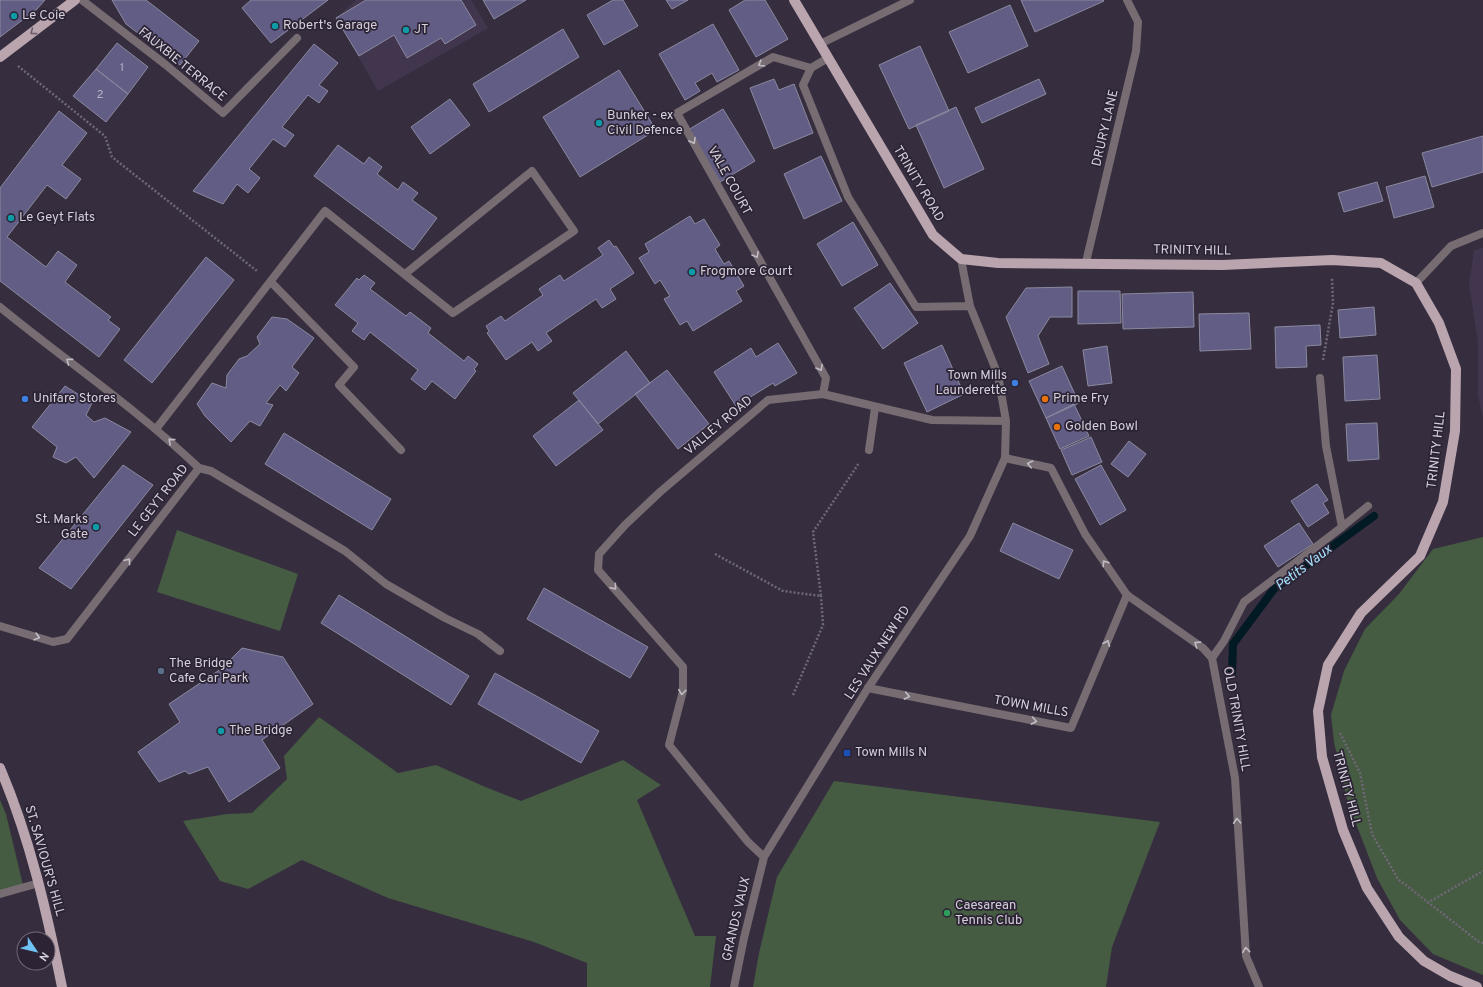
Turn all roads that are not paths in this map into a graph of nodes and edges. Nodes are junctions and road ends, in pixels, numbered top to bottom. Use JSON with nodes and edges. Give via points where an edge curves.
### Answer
{"nodes":[{"id":1,"x":75,"y":0,"type":"edge"},
{"id":2,"x":82,"y":0,"type":"edge"},
{"id":3,"x":794,"y":0,"type":"edge"},
{"id":4,"x":910,"y":0,"type":"edge"},
{"id":5,"x":1127,"y":0,"type":"edge"},
{"id":6,"x":297,"y":38,"type":"dead end"},
{"id":7,"x":820,"y":44,"type":"junction"},
{"id":8,"x":2,"y":56,"type":"edge"},
{"id":9,"x":828,"y":58,"type":"junction"},
{"id":10,"x":811,"y":68,"type":"junction"},
{"id":11,"x":1483,"y":233,"type":"edge"},
{"id":12,"x":961,"y":258,"type":"junction"},
{"id":13,"x":1086,"y":262,"type":"junction"},
{"id":14,"x":405,"y":274,"type":"junction"},
{"id":15,"x":272,"y":282,"type":"junction"},
{"id":16,"x":1416,"y":283,"type":"junction"},
{"id":17,"x":970,"y":306,"type":"junction"},
{"id":18,"x":0,"y":307,"type":"edge"},
{"id":19,"x":1320,"y":378,"type":"road end"},
{"id":20,"x":823,"y":394,"type":"junction"},
{"id":21,"x":875,"y":408,"type":"junction"},
{"id":22,"x":1006,"y":421,"type":"junction"},
{"id":23,"x":156,"y":429,"type":"junction"},
{"id":24,"x":401,"y":450,"type":"dead end"},
{"id":25,"x":869,"y":450,"type":"road end"},
{"id":26,"x":1005,"y":458,"type":"junction"},
{"id":27,"x":199,"y":468,"type":"junction"},
{"id":28,"x":1368,"y":506,"type":"dead end"},
{"id":29,"x":1342,"y":527,"type":"junction"},
{"id":30,"x":1127,"y":595,"type":"junction"},
{"id":31,"x":0,"y":626,"type":"edge"},
{"id":32,"x":500,"y":651,"type":"dead end"},
{"id":33,"x":1212,"y":658,"type":"junction"},
{"id":34,"x":868,"y":688,"type":"junction"},
{"id":35,"x":0,"y":768,"type":"edge"},
{"id":36,"x":764,"y":857,"type":"junction"},
{"id":37,"x":39,"y":883,"type":"junction"},
{"id":38,"x":0,"y":894,"type":"edge"},
{"id":39,"x":62,"y":987,"type":"edge"},
{"id":40,"x":734,"y":987,"type":"edge"},
{"id":41,"x":1259,"y":987,"type":"edge"},
{"id":42,"x":1478,"y":987,"type":"edge"}],
"edges":[{"from":1,"to":8,"type":"main road","one_way":true},
{"from":2,"to":6,"type":"street","name":"FAUXBIE TERRACE","via":[[223,113]]},
{"from":3,"to":7,"type":"main road","name":"TRINITY ROAD"},
{"from":4,"to":7,"type":"street"},
{"from":5,"to":13,"type":"street","name":"DRURY LANE","via":[[1138,22],[1136,51]]},
{"from":7,"to":9,"type":"main road","name":"TRINITY ROAD"},
{"from":9,"to":10,"type":"street"},
{"from":9,"to":12,"type":"main road","name":"TRINITY ROAD","via":[[933,234]]},
{"from":10,"to":17,"type":"street","via":[[803,85],[848,197],[916,307]]},
{"from":10,"to":20,"type":"street","name":"VALE COURT","one_way":true,"via":[[773,57],[677,113],[826,378]]},
{"from":11,"to":16,"type":"street","via":[[1451,246]]},
{"from":12,"to":13,"type":"main road","name":"TRINITY HILL","via":[[998,262]]},
{"from":12,"to":17,"type":"street"},
{"from":13,"to":16,"type":"main road","name":"TRINITY HILL","via":[[1222,265],[1332,260],[1382,264]]},
{"from":14,"to":14,"type":"street","via":[[532,171],[574,231],[453,313]]},
{"from":14,"to":15,"type":"street","via":[[325,211]]},
{"from":15,"to":23,"type":"street"},
{"from":15,"to":24,"type":"street","via":[[354,367],[339,385]]},
{"from":16,"to":42,"type":"main road","name":"TRINITY HILL","via":[[1439,323],[1456,369],[1455,432],[1443,502],[1420,556],[1361,613],[1328,665],[1318,711],[1322,757],[1343,830],[1367,888],[1398,937],[1424,961],[1450,976]]},
{"from":17,"to":22,"type":"street","via":[[998,375]]},
{"from":23,"to":18,"type":"street","name":"LE GEYT ROAD","one_way":true,"via":[[118,397],[44,344]]},
{"from":19,"to":29,"type":"street","via":[[1326,446]]},
{"from":20,"to":21,"type":"street","name":"VALLEY ROAD"},
{"from":20,"to":36,"type":"street","name":"VALLEY ROAD","one_way":true,"via":[[768,400],[660,492],[599,554],[598,570],[683,667],[683,691],[669,744],[748,842]]},
{"from":21,"to":22,"type":"street","name":"VALLEY ROAD","via":[[932,420]]},
{"from":21,"to":25,"type":"street"},
{"from":22,"to":26,"type":"street"},
{"from":27,"to":23,"type":"street","name":"LE GEYT ROAD","one_way":true},
{"from":30,"to":26,"type":"street","name":"OLD TRINITY HILL","one_way":true,"via":[[1085,534],[1050,468]]},
{"from":26,"to":34,"type":"street","name":"LES VAUX NEW RD","via":[[970,536]]},
{"from":31,"to":27,"type":"street","name":"LE GEYT ROAD","one_way":true,"via":[[53,642],[67,639]]},
{"from":27,"to":32,"type":"street","via":[[211,471],[345,550],[386,584],[478,634]]},
{"from":28,"to":29,"type":"street"},
{"from":29,"to":33,"type":"street","via":[[1244,602]]},
{"from":33,"to":30,"type":"street","name":"OLD TRINITY HILL","one_way":true,"via":[[1203,648]]},
{"from":34,"to":30,"type":"street","name":"TOWN MILLS","one_way":true,"via":[[1071,728]]},
{"from":41,"to":33,"type":"street","name":"OLD TRINITY HILL","one_way":true,"via":[[1246,956],[1235,778]]},
{"from":34,"to":36,"type":"street","name":"LES VAUX NEW RD"},
{"from":35,"to":37,"type":"main road","name":"ST. SAVIOUR'S HILL"},
{"from":36,"to":40,"type":"street","name":"GRANDS VAUX"},
{"from":37,"to":38,"type":"street"},
{"from":37,"to":39,"type":"main road","name":"ST. SAVIOUR'S HILL"}]}
